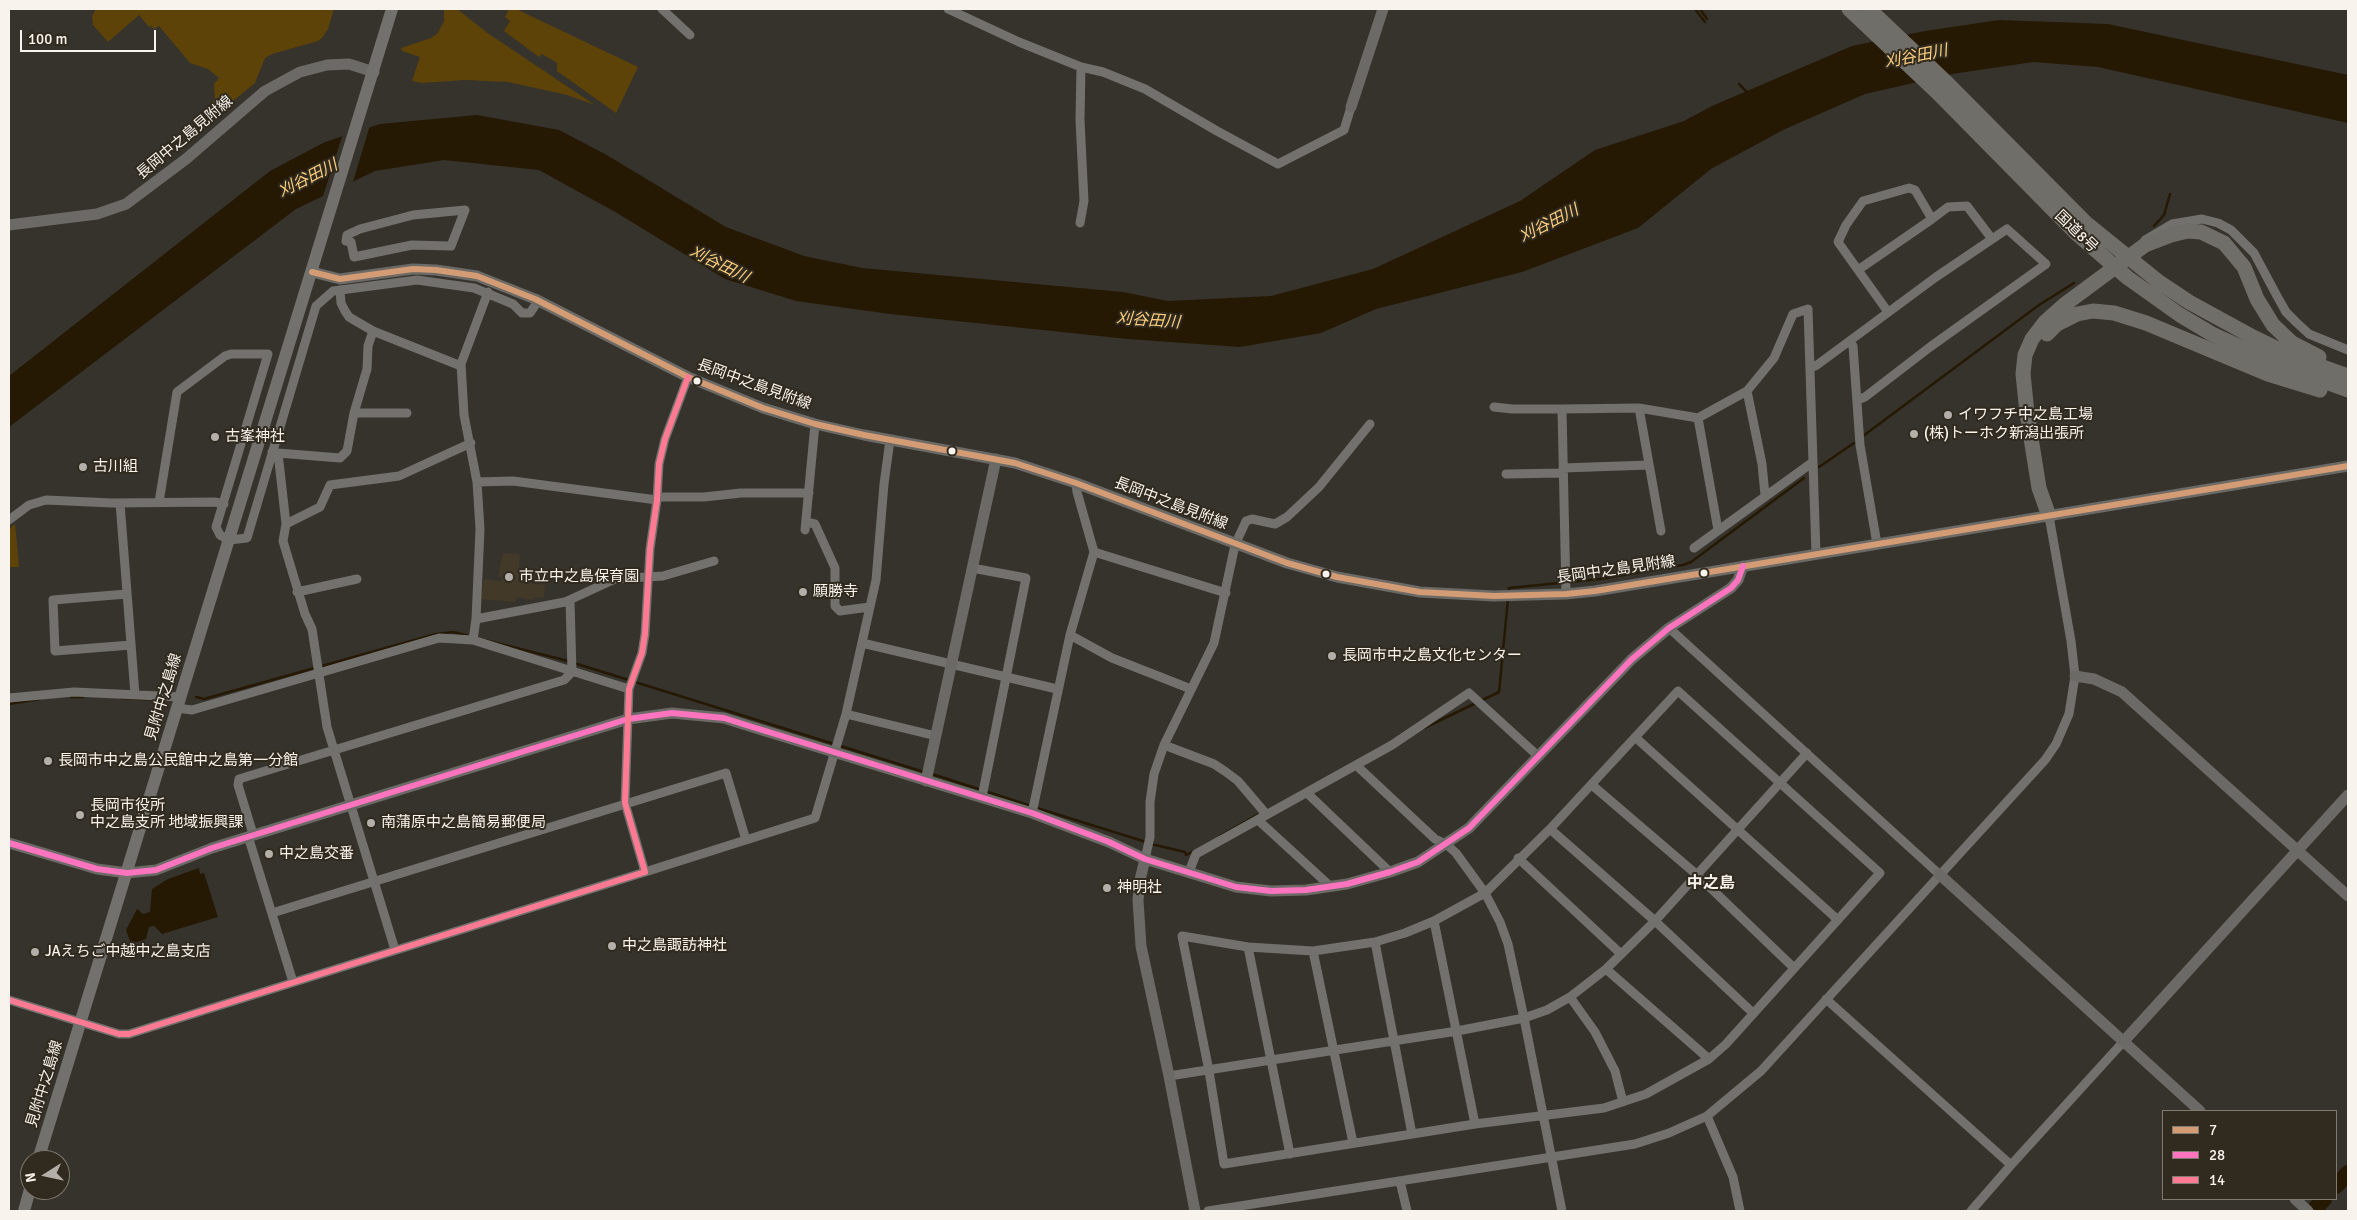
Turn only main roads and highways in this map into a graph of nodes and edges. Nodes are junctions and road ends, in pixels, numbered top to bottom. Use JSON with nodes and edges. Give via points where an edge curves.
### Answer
{"nodes":[{"id":1,"x":392,"y":9,"type":"edge"},
{"id":2,"x":1849,"y":9,"type":"edge"},
{"id":3,"x":1869,"y":9,"type":"edge"},
{"id":4,"x":2348,"y":368,"type":"edge"},
{"id":5,"x":2348,"y":376,"type":"edge"},
{"id":6,"x":2348,"y":390,"type":"edge"},
{"id":7,"x":2348,"y":397,"type":"edge"},
{"id":8,"x":41,"y":1150,"type":"edge"}],
"edges":[{"from":1,"to":8,"type":"main road","name":"見附中之島線"},
{"from":2,"to":6,"type":"highway","name":"国道8号","via":[[1937,92],[2100,256],[2128,278],[2180,315],[2220,338],[2282,366]]},
{"from":3,"to":5,"type":"highway","name":"国道8号","via":[[2067,205],[2137,265],[2189,302],[2229,325],[2292,356]]},
{"from":4,"to":7,"type":"highway","via":[[2292,343],[2266,315],[2234,253],[2224,243],[2201,232],[2188,231],[2145,245],[2064,306],[2038,330],[2023,364],[2023,386],[2039,488],[2049,516],[2029,376],[2041,341],[2070,317],[2093,311],[2128,316],[2268,374]]}]}
